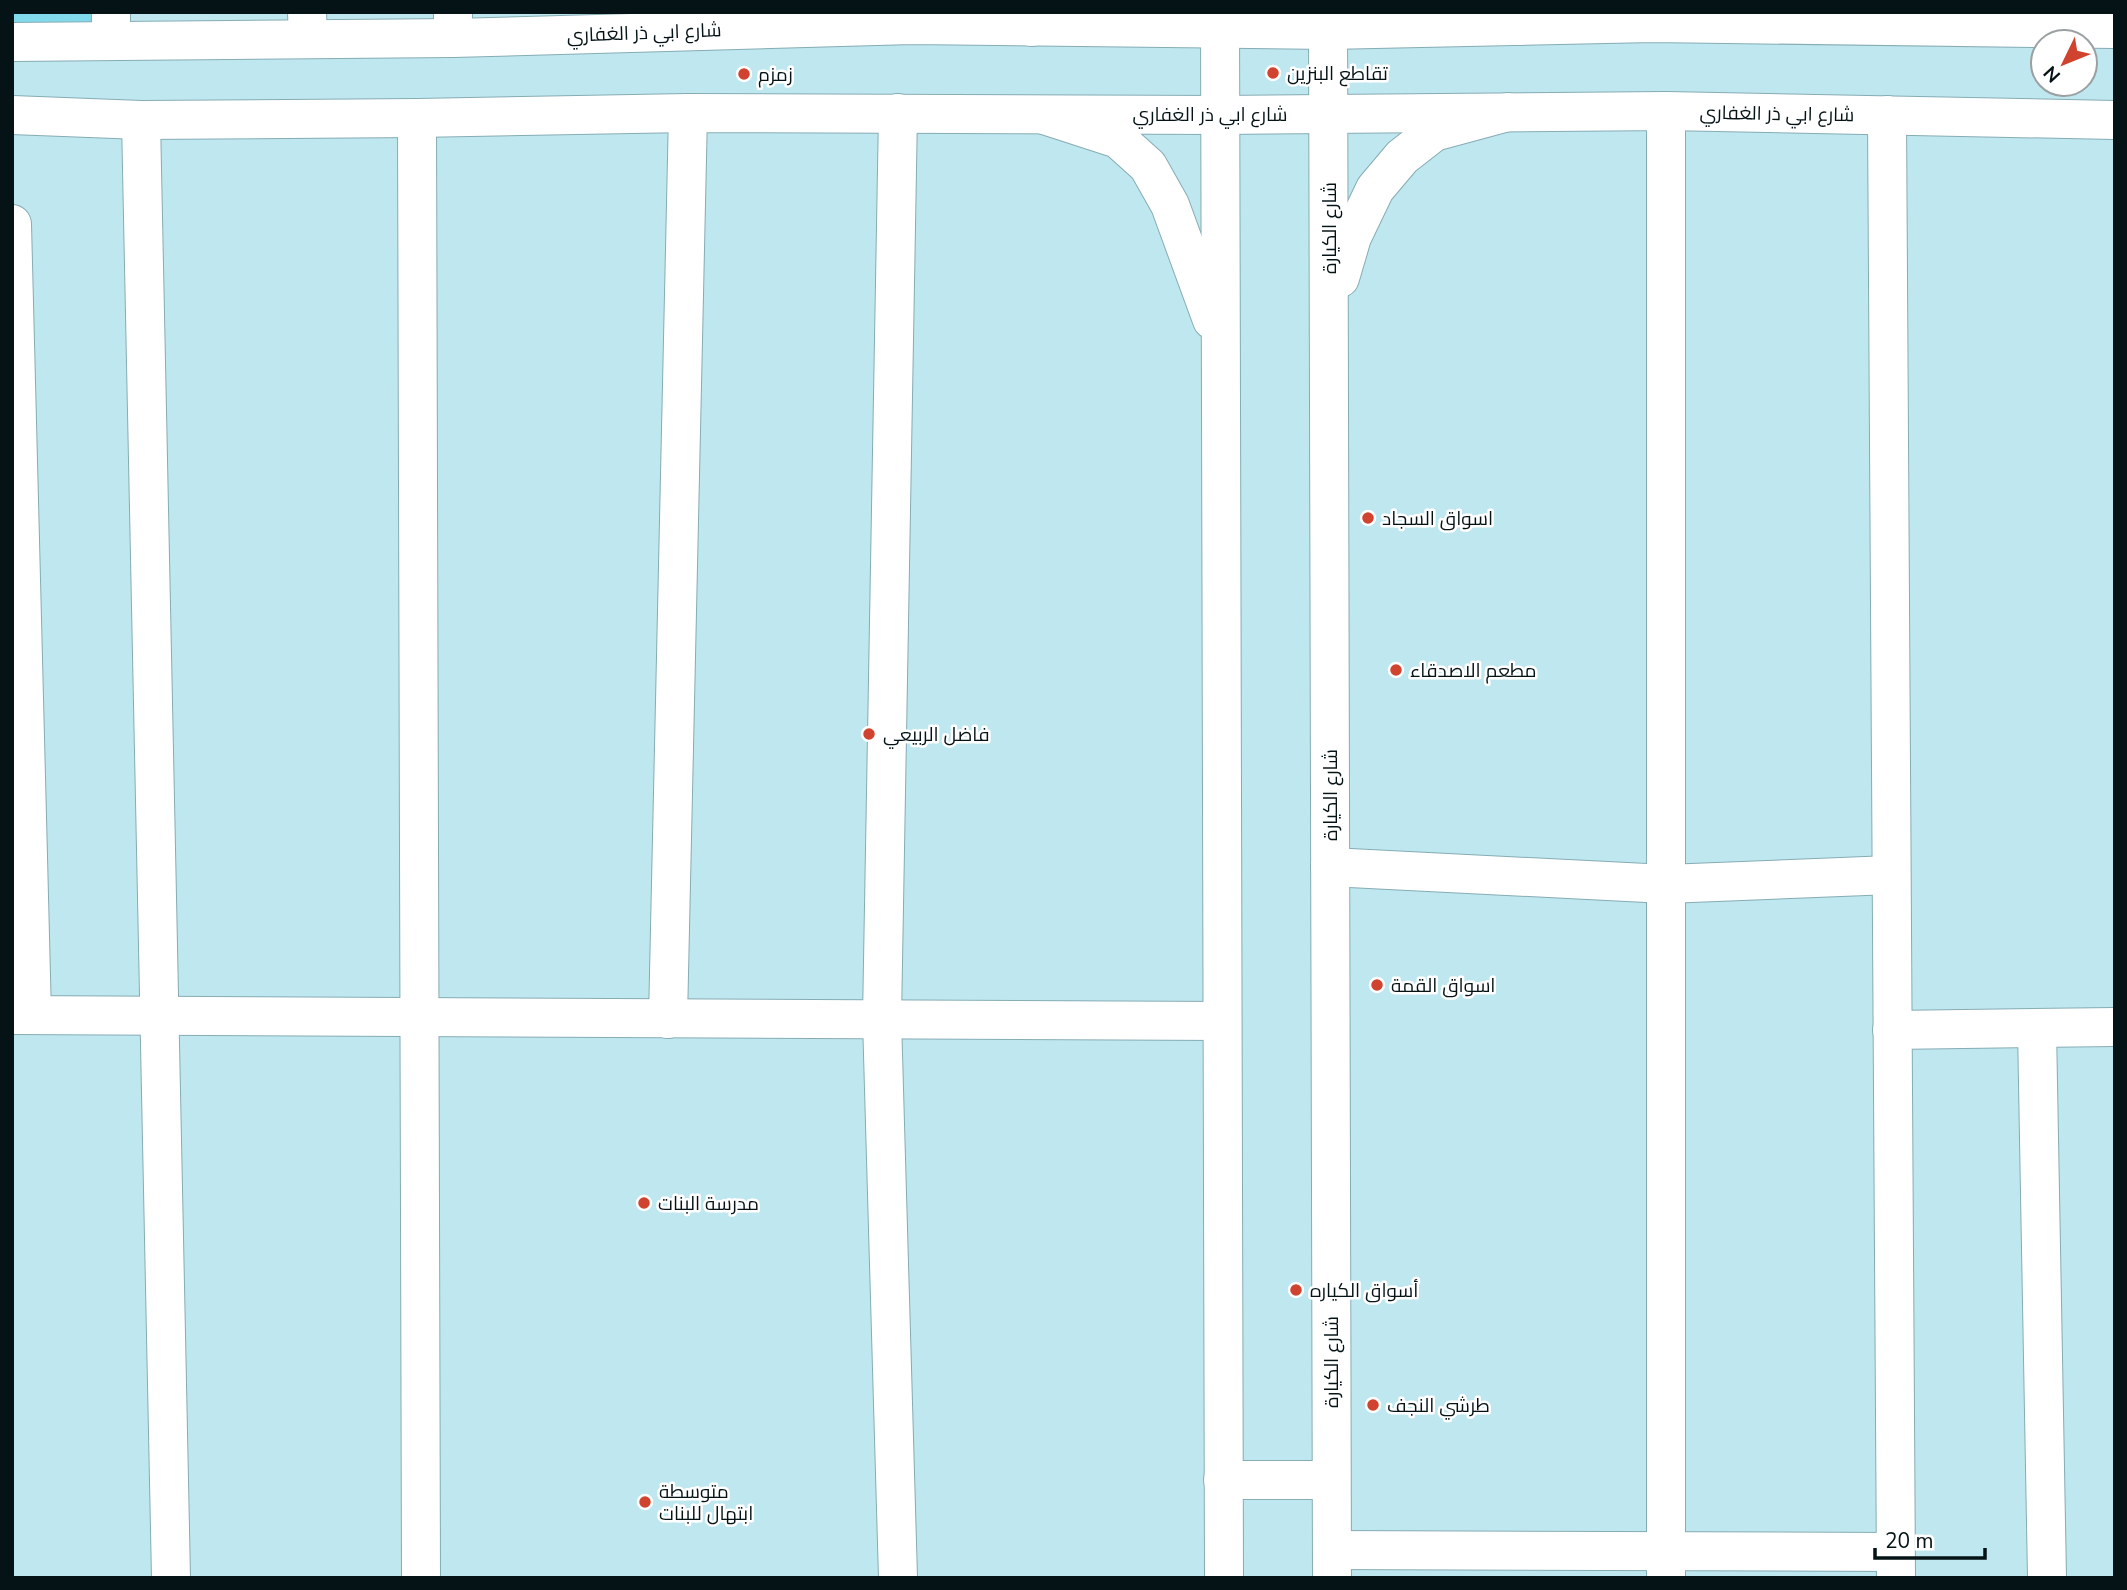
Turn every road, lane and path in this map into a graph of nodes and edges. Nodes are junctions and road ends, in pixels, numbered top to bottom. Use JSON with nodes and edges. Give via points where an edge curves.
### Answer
{"nodes":[{"id":1,"x":1084,"y":12,"type":"edge"},
{"id":2,"x":1469,"y":12,"type":"edge"},
{"id":3,"x":1653,"y":18,"type":"edge"},
{"id":4,"x":912,"y":19,"type":"edge"},
{"id":5,"x":1896,"y":19,"type":"edge"},
{"id":6,"x":1220,"y":21,"type":"edge"},
{"id":7,"x":1328,"y":21,"type":"edge"},
{"id":8,"x":672,"y":22,"type":"edge"},
{"id":9,"x":453,"y":25,"type":"edge"},
{"id":10,"x":308,"y":26,"type":"edge"},
{"id":11,"x":1520,"y":26,"type":"junction"},
{"id":12,"x":111,"y":27,"type":"edge"},
{"id":13,"x":1032,"y":27,"type":"junction"},
{"id":14,"x":2115,"y":29,"type":"edge"},
{"id":15,"x":12,"y":42,"type":"edge"},
{"id":16,"x":1666,"y":111,"type":"junction"},
{"id":17,"x":1508,"y":112,"type":"junction"},
{"id":18,"x":688,"y":113,"type":"junction"},
{"id":19,"x":898,"y":113,"type":"junction"},
{"id":20,"x":1329,"y":113,"type":"junction"},
{"id":21,"x":1044,"y":114,"type":"junction"},
{"id":22,"x":12,"y":115,"type":"edge"},
{"id":23,"x":1221,"y":116,"type":"junction"},
{"id":24,"x":1887,"y":116,"type":"junction"},
{"id":25,"x":417,"y":118,"type":"junction"},
{"id":26,"x":141,"y":120,"type":"junction"},
{"id":27,"x":2115,"y":120,"type":"edge"},
{"id":28,"x":12,"y":224,"type":"edge"},
{"id":29,"x":1329,"y":313,"type":"junction"},
{"id":30,"x":1221,"y":341,"type":"junction"},
{"id":31,"x":1330,"y":867,"type":"junction"},
{"id":32,"x":1891,"y":875,"type":"junction"},
{"id":33,"x":1665,"y":884,"type":"junction"},
{"id":34,"x":22,"y":1015,"type":"edge"},
{"id":35,"x":159,"y":1016,"type":"junction"},
{"id":36,"x":420,"y":1017,"type":"junction"},
{"id":37,"x":668,"y":1018,"type":"junction"},
{"id":38,"x":882,"y":1019,"type":"junction"},
{"id":39,"x":1222,"y":1021,"type":"junction"},
{"id":40,"x":2115,"y":1027,"type":"edge"},
{"id":41,"x":2037,"y":1028,"type":"junction"},
{"id":42,"x":1892,"y":1031,"type":"junction"},
{"id":43,"x":1223,"y":1480,"type":"junction"},
{"id":44,"x":1331,"y":1480,"type":"junction"},
{"id":45,"x":1332,"y":1564,"type":"edge"},
{"id":46,"x":1665,"y":1565,"type":"edge"},
{"id":47,"x":1895,"y":1565,"type":"edge"},
{"id":48,"x":171,"y":1578,"type":"edge"},
{"id":49,"x":421,"y":1578,"type":"edge"},
{"id":50,"x":898,"y":1578,"type":"edge"},
{"id":51,"x":1224,"y":1578,"type":"edge"},
{"id":52,"x":2048,"y":1578,"type":"edge"}],
"edges":[{"from":1,"to":13,"type":"street"},
{"from":2,"to":11,"type":"street"},
{"from":3,"to":5,"type":"street","name":"شارع ابي ذر الغفاري"},
{"from":3,"to":11,"type":"street","name":"شارع ابي ذر الغفاري"},
{"from":4,"to":8,"type":"street","name":"شارع ابي ذر الغفاري"},
{"from":4,"to":13,"type":"street","name":"شارع ابي ذر الغفاري"},
{"from":5,"to":14,"type":"street","name":"شارع ابي ذر الغفاري"},
{"from":6,"to":7,"type":"street","name":"شارع ابي ذر الغفاري"},
{"from":6,"to":13,"type":"street","name":"شارع ابي ذر الغفاري"},
{"from":6,"to":23,"type":"street"},
{"from":7,"to":11,"type":"street","name":"شارع ابي ذر الغفاري"},
{"from":7,"to":20,"type":"street","name":"شارع الكيارة"},
{"from":8,"to":9,"type":"street","name":"شارع ابي ذر الغفاري"},
{"from":9,"to":10,"type":"street","name":"شارع ابي ذر الغفاري"},
{"from":10,"to":12,"type":"street","name":"شارع ابي ذر الغفاري"},
{"from":12,"to":15,"type":"street","name":"شارع ابي ذر الغفاري"},
{"from":16,"to":17,"type":"street","name":"شارع ابي ذر الغفاري"},
{"from":16,"to":24,"type":"street","name":"شارع ابي ذر الغفاري"},
{"from":16,"to":33,"type":"street"},
{"from":17,"to":20,"type":"street","name":"شارع ابي ذر الغفاري"},
{"from":17,"to":29,"type":"street","via":[[1434,132],[1402,157],[1375,190],[1352,237]]},
{"from":18,"to":19,"type":"street","name":"شارع ابي ذر الغفاري"},
{"from":18,"to":25,"type":"street","name":"شارع ابي ذر الغفاري"},
{"from":18,"to":37,"type":"street"},
{"from":19,"to":21,"type":"street","name":"شارع ابي ذر الغفاري"},
{"from":19,"to":38,"type":"street"},
{"from":20,"to":23,"type":"street","name":"شارع ابي ذر الغفاري"},
{"from":20,"to":29,"type":"street","name":"شارع الكيارة"},
{"from":21,"to":23,"type":"street","name":"شارع ابي ذر الغفاري"},
{"from":21,"to":30,"type":"street","via":[[1118,139],[1148,166],[1170,205]]},
{"from":22,"to":26,"type":"street","name":"شارع ابي ذر الغفاري"},
{"from":23,"to":30,"type":"street"},
{"from":24,"to":27,"type":"street","name":"شارع ابي ذر الغفاري"},
{"from":24,"to":32,"type":"street"},
{"from":25,"to":26,"type":"street","name":"شارع ابي ذر الغفاري"},
{"from":25,"to":36,"type":"street"},
{"from":26,"to":35,"type":"street"},
{"from":28,"to":34,"type":"street"},
{"from":29,"to":31,"type":"street","name":"شارع الكيارة"},
{"from":30,"to":39,"type":"street"},
{"from":31,"to":33,"type":"street"},
{"from":31,"to":44,"type":"street","name":"شارع الكيارة"},
{"from":32,"to":33,"type":"street"},
{"from":32,"to":42,"type":"street"},
{"from":33,"to":46,"type":"street"},
{"from":34,"to":35,"type":"street"},
{"from":35,"to":36,"type":"street"},
{"from":35,"to":48,"type":"street"},
{"from":36,"to":37,"type":"street"},
{"from":36,"to":49,"type":"street"},
{"from":37,"to":38,"type":"street"},
{"from":38,"to":39,"type":"street"},
{"from":38,"to":50,"type":"street"},
{"from":39,"to":43,"type":"street"},
{"from":40,"to":41,"type":"street"},
{"from":41,"to":42,"type":"street"},
{"from":41,"to":52,"type":"street"},
{"from":42,"to":47,"type":"street"},
{"from":43,"to":44,"type":"street"},
{"from":43,"to":51,"type":"street"},
{"from":44,"to":45,"type":"street","name":"شارع الكيارة"},
{"from":45,"to":46,"type":"street"},
{"from":46,"to":47,"type":"street"}]}
